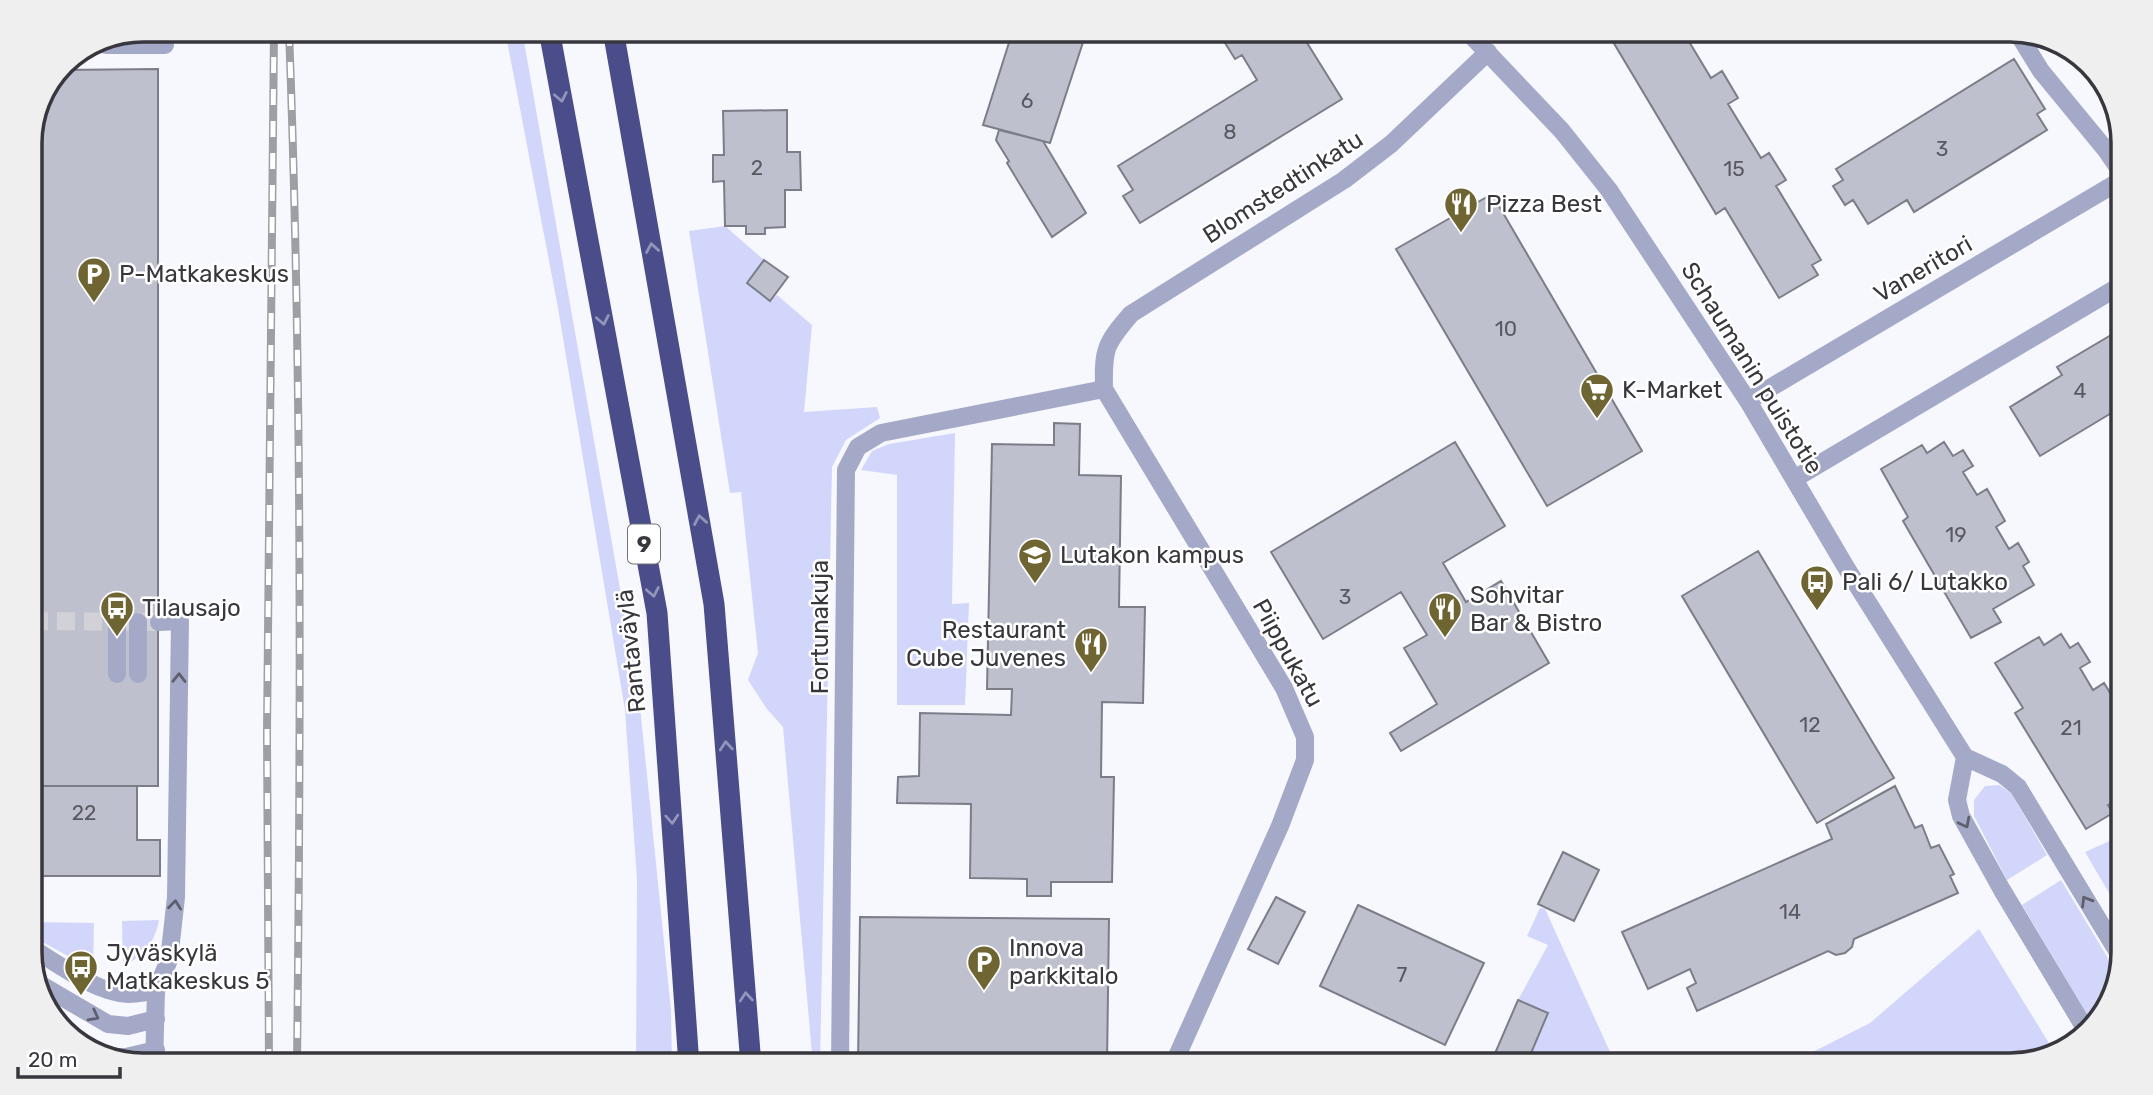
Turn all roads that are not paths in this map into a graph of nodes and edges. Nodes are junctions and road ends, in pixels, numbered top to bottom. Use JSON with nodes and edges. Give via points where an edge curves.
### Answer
{"nodes":[{"id":1,"x":551,"y":42,"type":"edge"},
{"id":2,"x":615,"y":42,"type":"edge"},
{"id":3,"x":1478,"y":42,"type":"edge"},
{"id":4,"x":2024,"y":43,"type":"edge"},
{"id":5,"x":120,"y":45,"type":"edge"},
{"id":6,"x":165,"y":45,"type":"dead end"},
{"id":7,"x":1488,"y":52,"type":"junction"},
{"id":8,"x":2111,"y":147,"type":"edge"},
{"id":9,"x":2106,"y":150,"type":"junction"},
{"id":10,"x":2111,"y":158,"type":"edge"},
{"id":11,"x":2111,"y":184,"type":"edge"},
{"id":12,"x":2111,"y":291,"type":"edge"},
{"id":13,"x":1103,"y":356,"type":"joint"},
{"id":14,"x":1104,"y":389,"type":"junction"},
{"id":15,"x":1748,"y":401,"type":"junction"},
{"id":16,"x":1794,"y":479,"type":"junction"},
{"id":17,"x":117,"y":622,"type":"dead end"},
{"id":18,"x":138,"y":622,"type":"dead end"},
{"id":19,"x":159,"y":622,"type":"tunnel mouth"},
{"id":20,"x":117,"y":674,"type":"dead end"},
{"id":21,"x":138,"y":674,"type":"dead end"},
{"id":22,"x":1965,"y":757,"type":"junction"},
{"id":23,"x":2111,"y":941,"type":"edge"},
{"id":24,"x":42,"y":954,"type":"edge"},
{"id":25,"x":49,"y":990,"type":"edge"},
{"id":26,"x":156,"y":990,"type":"junction"},
{"id":27,"x":156,"y":1019,"type":"junction"},
{"id":28,"x":2081,"y":1022,"type":"edge"},
{"id":29,"x":155,"y":1053,"type":"edge"},
{"id":30,"x":688,"y":1053,"type":"edge"},
{"id":31,"x":750,"y":1053,"type":"edge"},
{"id":32,"x":840,"y":1053,"type":"edge"},
{"id":33,"x":1177,"y":1053,"type":"edge"}],
"edges":[{"from":1,"to":30,"type":"highway","name":"Rantaväylä","number":"9","one_way":true,"via":[[657,613]]},
{"from":31,"to":2,"type":"highway","one_way":true,"via":[[714,604]]},
{"from":3,"to":7,"type":"street","name":"Schaumanin puistotie"},
{"from":4,"to":9,"type":"street"},
{"from":5,"to":6,"type":"street"},
{"from":7,"to":13,"type":"street","name":"Blomstedtinkatu","via":[[1410,127],[1345,180],[1131,314],[1112,336]]},
{"from":7,"to":15,"type":"street","name":"Schaumanin puistotie","via":[[1562,131],[1609,190]]},
{"from":8,"to":9,"type":"street"},
{"from":9,"to":10,"type":"street"},
{"from":11,"to":15,"type":"street","name":"Vaneritori"},
{"from":12,"to":16,"type":"street"},
{"from":13,"to":14,"type":"street","name":"Piippukatu"},
{"from":14,"to":32,"type":"street","name":"Fortunakuja","via":[[881,433],[859,447],[846,470]]},
{"from":14,"to":33,"type":"street","name":"Piippukatu","via":[[1284,688],[1305,737],[1305,760],[1280,826]]},
{"from":15,"to":16,"type":"street","name":"Schaumanin puistotie"},
{"from":16,"to":22,"type":"street","name":"Schaumanin puistotie"},
{"from":17,"to":20,"type":"street"},
{"from":18,"to":21,"type":"street"},
{"from":26,"to":19,"type":"street","one_way":true,"via":[[169,960],[176,897],[180,621]]},
{"from":23,"to":22,"type":"street","one_way":true,"via":[[2018,787]]},
{"from":22,"to":28,"type":"street","one_way":true,"via":[[1957,800],[1961,816]]},
{"from":24,"to":26,"type":"street","via":[[108,989],[128,994]]},
{"from":25,"to":27,"type":"street","one_way":true,"via":[[108,1024],[128,1026]]},
{"from":26,"to":27,"type":"street"},
{"from":27,"to":29,"type":"street"}]}
